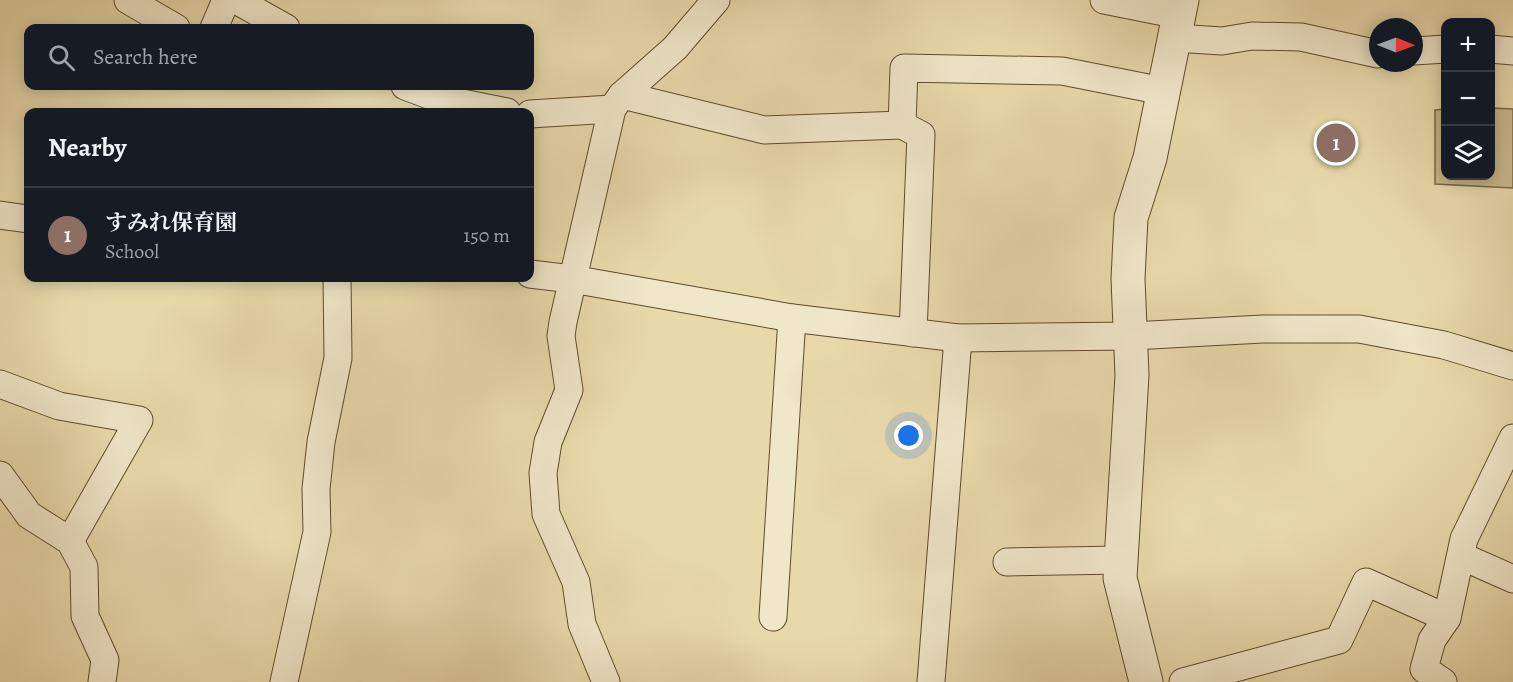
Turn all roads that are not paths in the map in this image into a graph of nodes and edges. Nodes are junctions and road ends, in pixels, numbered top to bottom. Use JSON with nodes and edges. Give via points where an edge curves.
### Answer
{"nodes":[{"id":1,"x":128,"y":0,"type":"edge"},
{"id":2,"x":226,"y":0,"type":"edge"},
{"id":3,"x":236,"y":0,"type":"edge"},
{"id":4,"x":716,"y":0,"type":"edge"},
{"id":5,"x":1104,"y":0,"type":"edge"},
{"id":6,"x":1179,"y":18,"type":"edge"},
{"id":7,"x":169,"y":24,"type":"edge"},
{"id":8,"x":215,"y":24,"type":"edge"},
{"id":9,"x":279,"y":24,"type":"edge"},
{"id":10,"x":1441,"y":49,"type":"edge"},
{"id":11,"x":1495,"y":49,"type":"edge"},
{"id":12,"x":1423,"y":50,"type":"edge"},
{"id":13,"x":1513,"y":51,"type":"edge"},
{"id":14,"x":1369,"y":52,"type":"edge"},
{"id":15,"x":416,"y":90,"type":"edge"},
{"id":16,"x":1163,"y":92,"type":"junction"},
{"id":17,"x":617,"y":102,"type":"junction"},
{"id":18,"x":487,"y":108,"type":"edge"},
{"id":19,"x":534,"y":113,"type":"edge"},
{"id":20,"x":902,"y":125,"type":"junction"},
{"id":21,"x":0,"y":215,"type":"edge"},
{"id":22,"x":24,"y":218,"type":"edge"},
{"id":23,"x":534,"y":274,"type":"edge"},
{"id":24,"x":572,"y":279,"type":"junction"},
{"id":25,"x":337,"y":282,"type":"edge"},
{"id":26,"x":792,"y":318,"type":"junction"},
{"id":27,"x":913,"y":333,"type":"junction"},
{"id":28,"x":1132,"y":336,"type":"junction"},
{"id":29,"x":958,"y":338,"type":"junction"},
{"id":30,"x":1513,"y":366,"type":"edge"},
{"id":31,"x":0,"y":384,"type":"edge"},
{"id":32,"x":1513,"y":438,"type":"edge"},
{"id":33,"x":0,"y":475,"type":"edge"},
{"id":34,"x":70,"y":541,"type":"junction"},
{"id":35,"x":1461,"y":556,"type":"junction"},
{"id":36,"x":1121,"y":560,"type":"junction"},
{"id":37,"x":1007,"y":562,"type":"dead end"},
{"id":38,"x":1513,"y":579,"type":"edge"},
{"id":39,"x":773,"y":617,"type":"dead end"},
{"id":40,"x":1447,"y":618,"type":"junction"},
{"id":41,"x":1429,"y":678,"type":"edge"},
{"id":42,"x":102,"y":682,"type":"edge"},
{"id":43,"x":284,"y":682,"type":"edge"},
{"id":44,"x":606,"y":682,"type":"edge"},
{"id":45,"x":931,"y":682,"type":"edge"},
{"id":46,"x":1146,"y":682,"type":"edge"},
{"id":47,"x":1184,"y":682,"type":"edge"}],
"edges":[{"from":1,"to":7,"type":"street"},
{"from":2,"to":8,"type":"street"},
{"from":3,"to":9,"type":"street"},
{"from":4,"to":17,"type":"street","via":[[675,48]]},
{"from":5,"to":6,"type":"street"},
{"from":6,"to":14,"type":"street","via":[[1222,41],[1252,36],[1301,37]]},
{"from":6,"to":16,"type":"street"},
{"from":10,"to":12,"type":"street"},
{"from":11,"to":13,"type":"street"},
{"from":15,"to":18,"type":"street"},
{"from":16,"to":20,"type":"street","via":[[1062,71],[904,68]]},
{"from":16,"to":28,"type":"street","via":[[1150,158],[1131,218],[1128,279]]},
{"from":17,"to":19,"type":"street"},
{"from":17,"to":20,"type":"street","via":[[764,130]]},
{"from":17,"to":24,"type":"street"},
{"from":20,"to":27,"type":"street","via":[[921,135]]},
{"from":21,"to":22,"type":"street"},
{"from":23,"to":24,"type":"street"},
{"from":24,"to":26,"type":"street"},
{"from":24,"to":44,"type":"street","via":[[561,336],[569,390],[548,442],[543,473],[546,514],[576,582],[582,624]]},
{"from":25,"to":43,"type":"street","via":[[338,358],[321,442],[317,532]]},
{"from":26,"to":27,"type":"street"},
{"from":26,"to":39,"type":"street"},
{"from":27,"to":29,"type":"street"},
{"from":28,"to":29,"type":"street"},
{"from":28,"to":30,"type":"street","via":[[1263,328],[1359,329],[1444,345]]},
{"from":28,"to":36,"type":"street"},
{"from":29,"to":45,"type":"street"},
{"from":31,"to":34,"type":"street","via":[[59,406],[139,420]]},
{"from":32,"to":35,"type":"street","via":[[1464,539]]},
{"from":33,"to":34,"type":"street","via":[[29,515]]},
{"from":34,"to":42,"type":"street","via":[[84,567],[85,616],[105,660]]},
{"from":35,"to":38,"type":"street"},
{"from":35,"to":40,"type":"street"},
{"from":36,"to":37,"type":"street"},
{"from":36,"to":46,"type":"street","via":[[1120,578]]},
{"from":40,"to":41,"type":"street","via":[[1432,640]]},
{"from":40,"to":47,"type":"street","via":[[1366,582],[1339,640]]}]}
